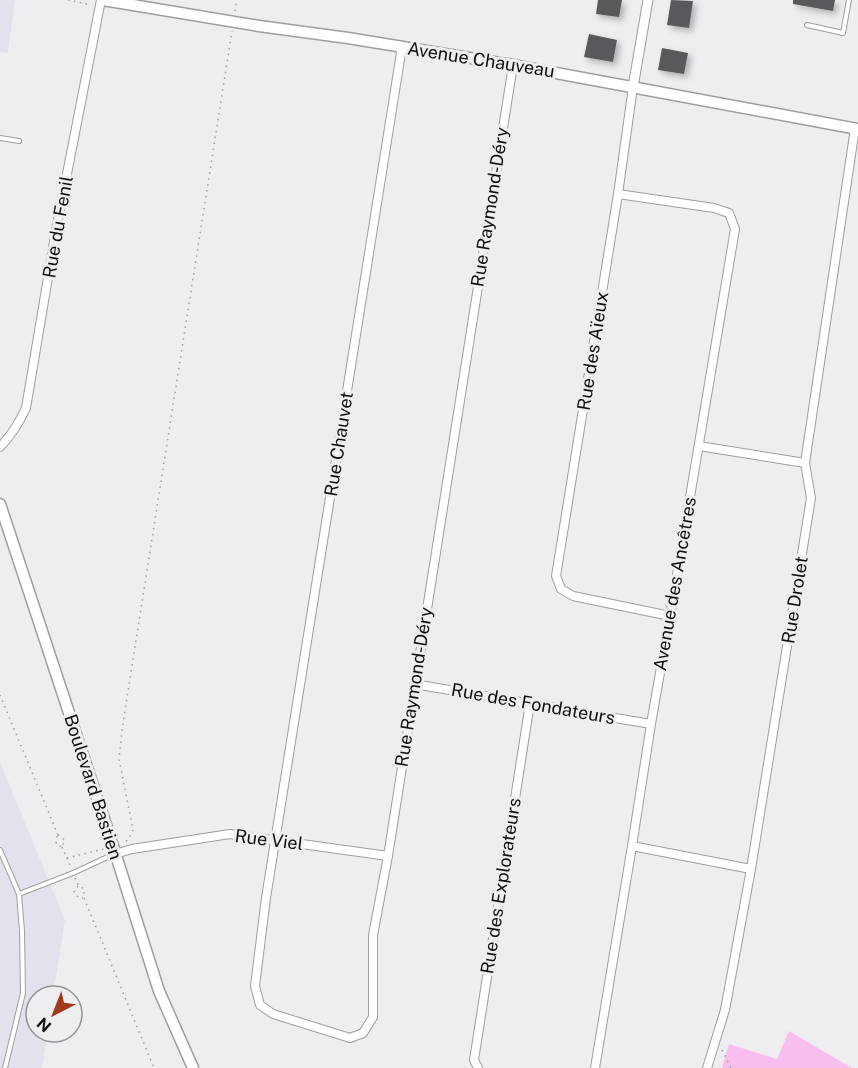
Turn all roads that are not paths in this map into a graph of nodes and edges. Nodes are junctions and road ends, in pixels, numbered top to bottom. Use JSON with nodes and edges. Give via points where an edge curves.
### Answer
{"nodes":[{"id":1,"x":102,"y":0,"type":"edge"},
{"id":2,"x":169,"y":0,"type":"edge"},
{"id":3,"x":648,"y":0,"type":"edge"},
{"id":4,"x":849,"y":0,"type":"edge"},
{"id":5,"x":166,"y":12,"type":"junction"},
{"id":6,"x":807,"y":25,"type":"dead end"},
{"id":7,"x":400,"y":47,"type":"junction"},
{"id":8,"x":513,"y":65,"type":"junction"},
{"id":9,"x":633,"y":87,"type":"junction"},
{"id":10,"x":857,"y":129,"type":"edge"},
{"id":11,"x":0,"y":138,"type":"edge"},
{"id":12,"x":19,"y":141,"type":"dead end"},
{"id":13,"x":618,"y":194,"type":"junction"},
{"id":14,"x":699,"y":446,"type":"junction"},
{"id":15,"x":0,"y":447,"type":"edge"},
{"id":16,"x":805,"y":463,"type":"junction"},
{"id":17,"x":0,"y":504,"type":"edge"},
{"id":18,"x":670,"y":616,"type":"junction"},
{"id":19,"x":414,"y":684,"type":"junction"},
{"id":20,"x":530,"y":703,"type":"junction"},
{"id":21,"x":651,"y":724,"type":"junction"},
{"id":22,"x":276,"y":840,"type":"junction"},
{"id":23,"x":632,"y":846,"type":"junction"},
{"id":24,"x":0,"y":850,"type":"edge"},
{"id":25,"x":114,"y":850,"type":"junction"},
{"id":26,"x":388,"y":856,"type":"junction"},
{"id":27,"x":751,"y":869,"type":"junction"},
{"id":28,"x":19,"y":894,"type":"junction"},
{"id":29,"x":5,"y":1068,"type":"edge"},
{"id":30,"x":194,"y":1068,"type":"edge"},
{"id":31,"x":478,"y":1068,"type":"edge"},
{"id":32,"x":595,"y":1068,"type":"edge"},
{"id":33,"x":707,"y":1068,"type":"edge"}],
"edges":[{"from":1,"to":5,"type":"main road","name":"Avenue Chauveau"},
{"from":1,"to":15,"type":"street","name":"Rue du Fenil","via":[[56,230],[26,408]]},
{"from":2,"to":5,"type":"street"},
{"from":3,"to":9,"type":"street","name":"Rue des Aïeux"},
{"from":4,"to":6,"type":"lane","via":[[843,33]]},
{"from":5,"to":7,"type":"main road","name":"Avenue Chauveau"},
{"from":7,"to":8,"type":"main road","name":"Avenue Chauveau"},
{"from":7,"to":22,"type":"street","name":"Rue Chauvet"},
{"from":8,"to":9,"type":"main road","name":"Avenue Chauveau"},
{"from":8,"to":19,"type":"street","name":"Rue Raymond-Déry"},
{"from":9,"to":10,"type":"main road","name":"Avenue Chauveau"},
{"from":9,"to":13,"type":"street","name":"Rue des Aïeux"},
{"from":10,"to":16,"type":"street","name":"Rue Drolet"},
{"from":11,"to":12,"type":"lane"},
{"from":13,"to":14,"type":"street","name":"Avenue des Ancêtres","via":[[714,208],[729,213],[735,228]]},
{"from":13,"to":18,"type":"street","name":"Rue des Aïeux","via":[[556,576],[561,589],[573,596]]},
{"from":14,"to":16,"type":"street"},
{"from":14,"to":18,"type":"street","name":"Avenue des Ancêtres"},
{"from":16,"to":27,"type":"street","name":"Rue Drolet","via":[[811,498]]},
{"from":17,"to":25,"type":"main road","name":"Boulevard Bastien"},
{"from":18,"to":21,"type":"street","name":"Avenue des Ancêtres"},
{"from":19,"to":20,"type":"street","name":"Rue des Fondateurs"},
{"from":19,"to":26,"type":"street","name":"Rue Raymond-Déry"},
{"from":20,"to":21,"type":"street","name":"Rue des Fondateurs"},
{"from":20,"to":31,"type":"street","name":"Rue des Explorateurs","via":[[474,1060]]},
{"from":21,"to":23,"type":"street","name":"Avenue des Ancêtres"},
{"from":22,"to":25,"type":"street","name":"Rue Viel","via":[[230,834]]},
{"from":22,"to":26,"type":"street","name":"Rue Viel"},
{"from":22,"to":26,"type":"street","name":"Rue Raymond-Déry","via":[[255,986],[260,1005],[273,1014],[350,1038],[363,1033],[373,1017],[373,935]]},
{"from":23,"to":27,"type":"street"},
{"from":23,"to":32,"type":"street","name":"Avenue des Ancêtres"},
{"from":24,"to":28,"type":"lane"},
{"from":25,"to":28,"type":"lane","via":[[73,873]]},
{"from":25,"to":30,"type":"main road","name":"Boulevard Bastien","via":[[159,991]]},
{"from":27,"to":33,"type":"street","name":"Rue Drolet","via":[[725,1010]]},
{"from":28,"to":29,"type":"lane","via":[[23,993]]}]}
